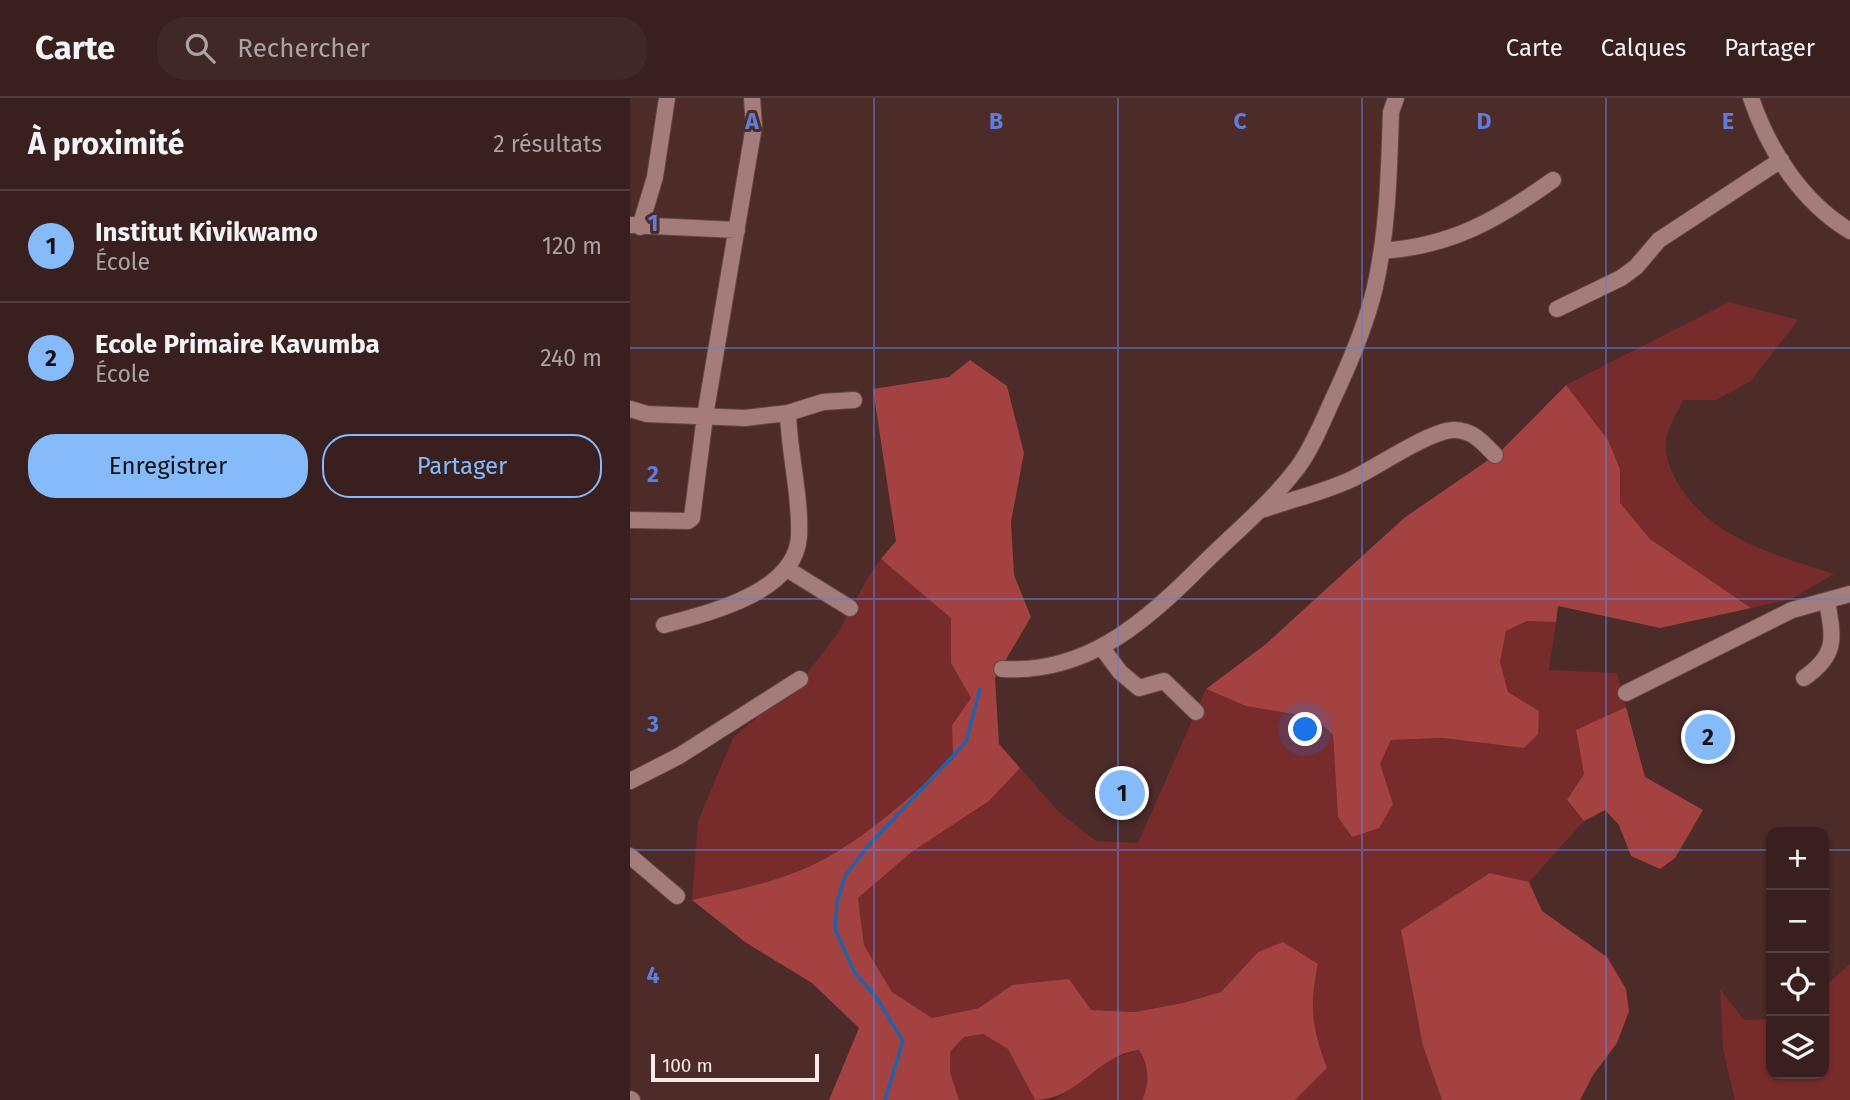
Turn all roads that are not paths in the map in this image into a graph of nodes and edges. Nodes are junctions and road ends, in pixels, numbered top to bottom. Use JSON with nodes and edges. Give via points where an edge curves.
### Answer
{"nodes":[{"id":1,"x":667,"y":98,"type":"edge"},
{"id":2,"x":752,"y":98,"type":"edge"},
{"id":3,"x":1396,"y":98,"type":"edge"},
{"id":4,"x":1751,"y":98,"type":"edge"},
{"id":5,"x":1781,"y":160,"type":"junction"},
{"id":6,"x":1553,"y":180,"type":"dead end"},
{"id":7,"x":635,"y":226,"type":"edge"},
{"id":8,"x":737,"y":230,"type":"junction"},
{"id":9,"x":1850,"y":231,"type":"edge"},
{"id":10,"x":1382,"y":251,"type":"junction"},
{"id":11,"x":1558,"y":309,"type":"dead end"},
{"id":12,"x":854,"y":400,"type":"dead end"},
{"id":13,"x":630,"y":409,"type":"edge"},
{"id":14,"x":788,"y":412,"type":"junction"},
{"id":15,"x":705,"y":416,"type":"junction"},
{"id":16,"x":1494,"y":455,"type":"dead end"},
{"id":17,"x":1262,"y":510,"type":"junction"},
{"id":18,"x":630,"y":520,"type":"edge"},
{"id":19,"x":787,"y":569,"type":"junction"},
{"id":20,"x":1850,"y":594,"type":"edge"},
{"id":21,"x":1827,"y":602,"type":"junction"},
{"id":22,"x":850,"y":608,"type":"dead end"},
{"id":23,"x":664,"y":625,"type":"dead end"},
{"id":24,"x":1102,"y":648,"type":"junction"},
{"id":25,"x":1002,"y":669,"type":"dead end"},
{"id":26,"x":1804,"y":678,"type":"dead end"},
{"id":27,"x":800,"y":679,"type":"dead end"},
{"id":28,"x":1626,"y":693,"type":"dead end"},
{"id":29,"x":1196,"y":712,"type":"dead end"},
{"id":30,"x":630,"y":781,"type":"edge"},
{"id":31,"x":630,"y":856,"type":"edge"},
{"id":32,"x":677,"y":895,"type":"dead end"}],
"edges":[{"from":1,"to":7,"type":"street","via":[[654,177]]},
{"from":2,"to":8,"type":"street","via":[[754,125]]},
{"from":3,"to":10,"type":"street","via":[[1391,112]]},
{"from":4,"to":5,"type":"street"},
{"from":5,"to":9,"type":"street","via":[[1802,193]]},
{"from":5,"to":11,"type":"street","via":[[1659,240],[1621,278]]},
{"from":6,"to":10,"type":"street","via":[[1506,213],[1445,242]]},
{"from":7,"to":8,"type":"street"},
{"from":8,"to":15,"type":"street"},
{"from":10,"to":17,"type":"street","via":[[1375,289],[1350,362],[1324,419],[1300,465]]},
{"from":12,"to":14,"type":"street","via":[[823,402]]},
{"from":13,"to":15,"type":"street"},
{"from":14,"to":15,"type":"street","via":[[745,418]]},
{"from":14,"to":19,"type":"street","via":[[799,536]]},
{"from":15,"to":18,"type":"street","via":[[692,518]]},
{"from":16,"to":17,"type":"street","via":[[1474,433],[1453,430],[1424,438],[1349,480]]},
{"from":17,"to":24,"type":"street","via":[[1168,599]]},
{"from":19,"to":22,"type":"street"},
{"from":19,"to":23,"type":"street","via":[[742,599]]},
{"from":20,"to":21,"type":"street"},
{"from":21,"to":26,"type":"street","via":[[1832,646],[1819,667]]},
{"from":21,"to":28,"type":"street","via":[[1792,610]]},
{"from":24,"to":25,"type":"street","via":[[1032,671]]},
{"from":24,"to":29,"type":"street","via":[[1139,688],[1164,681]]},
{"from":27,"to":30,"type":"street"},
{"from":31,"to":32,"type":"street"}]}
